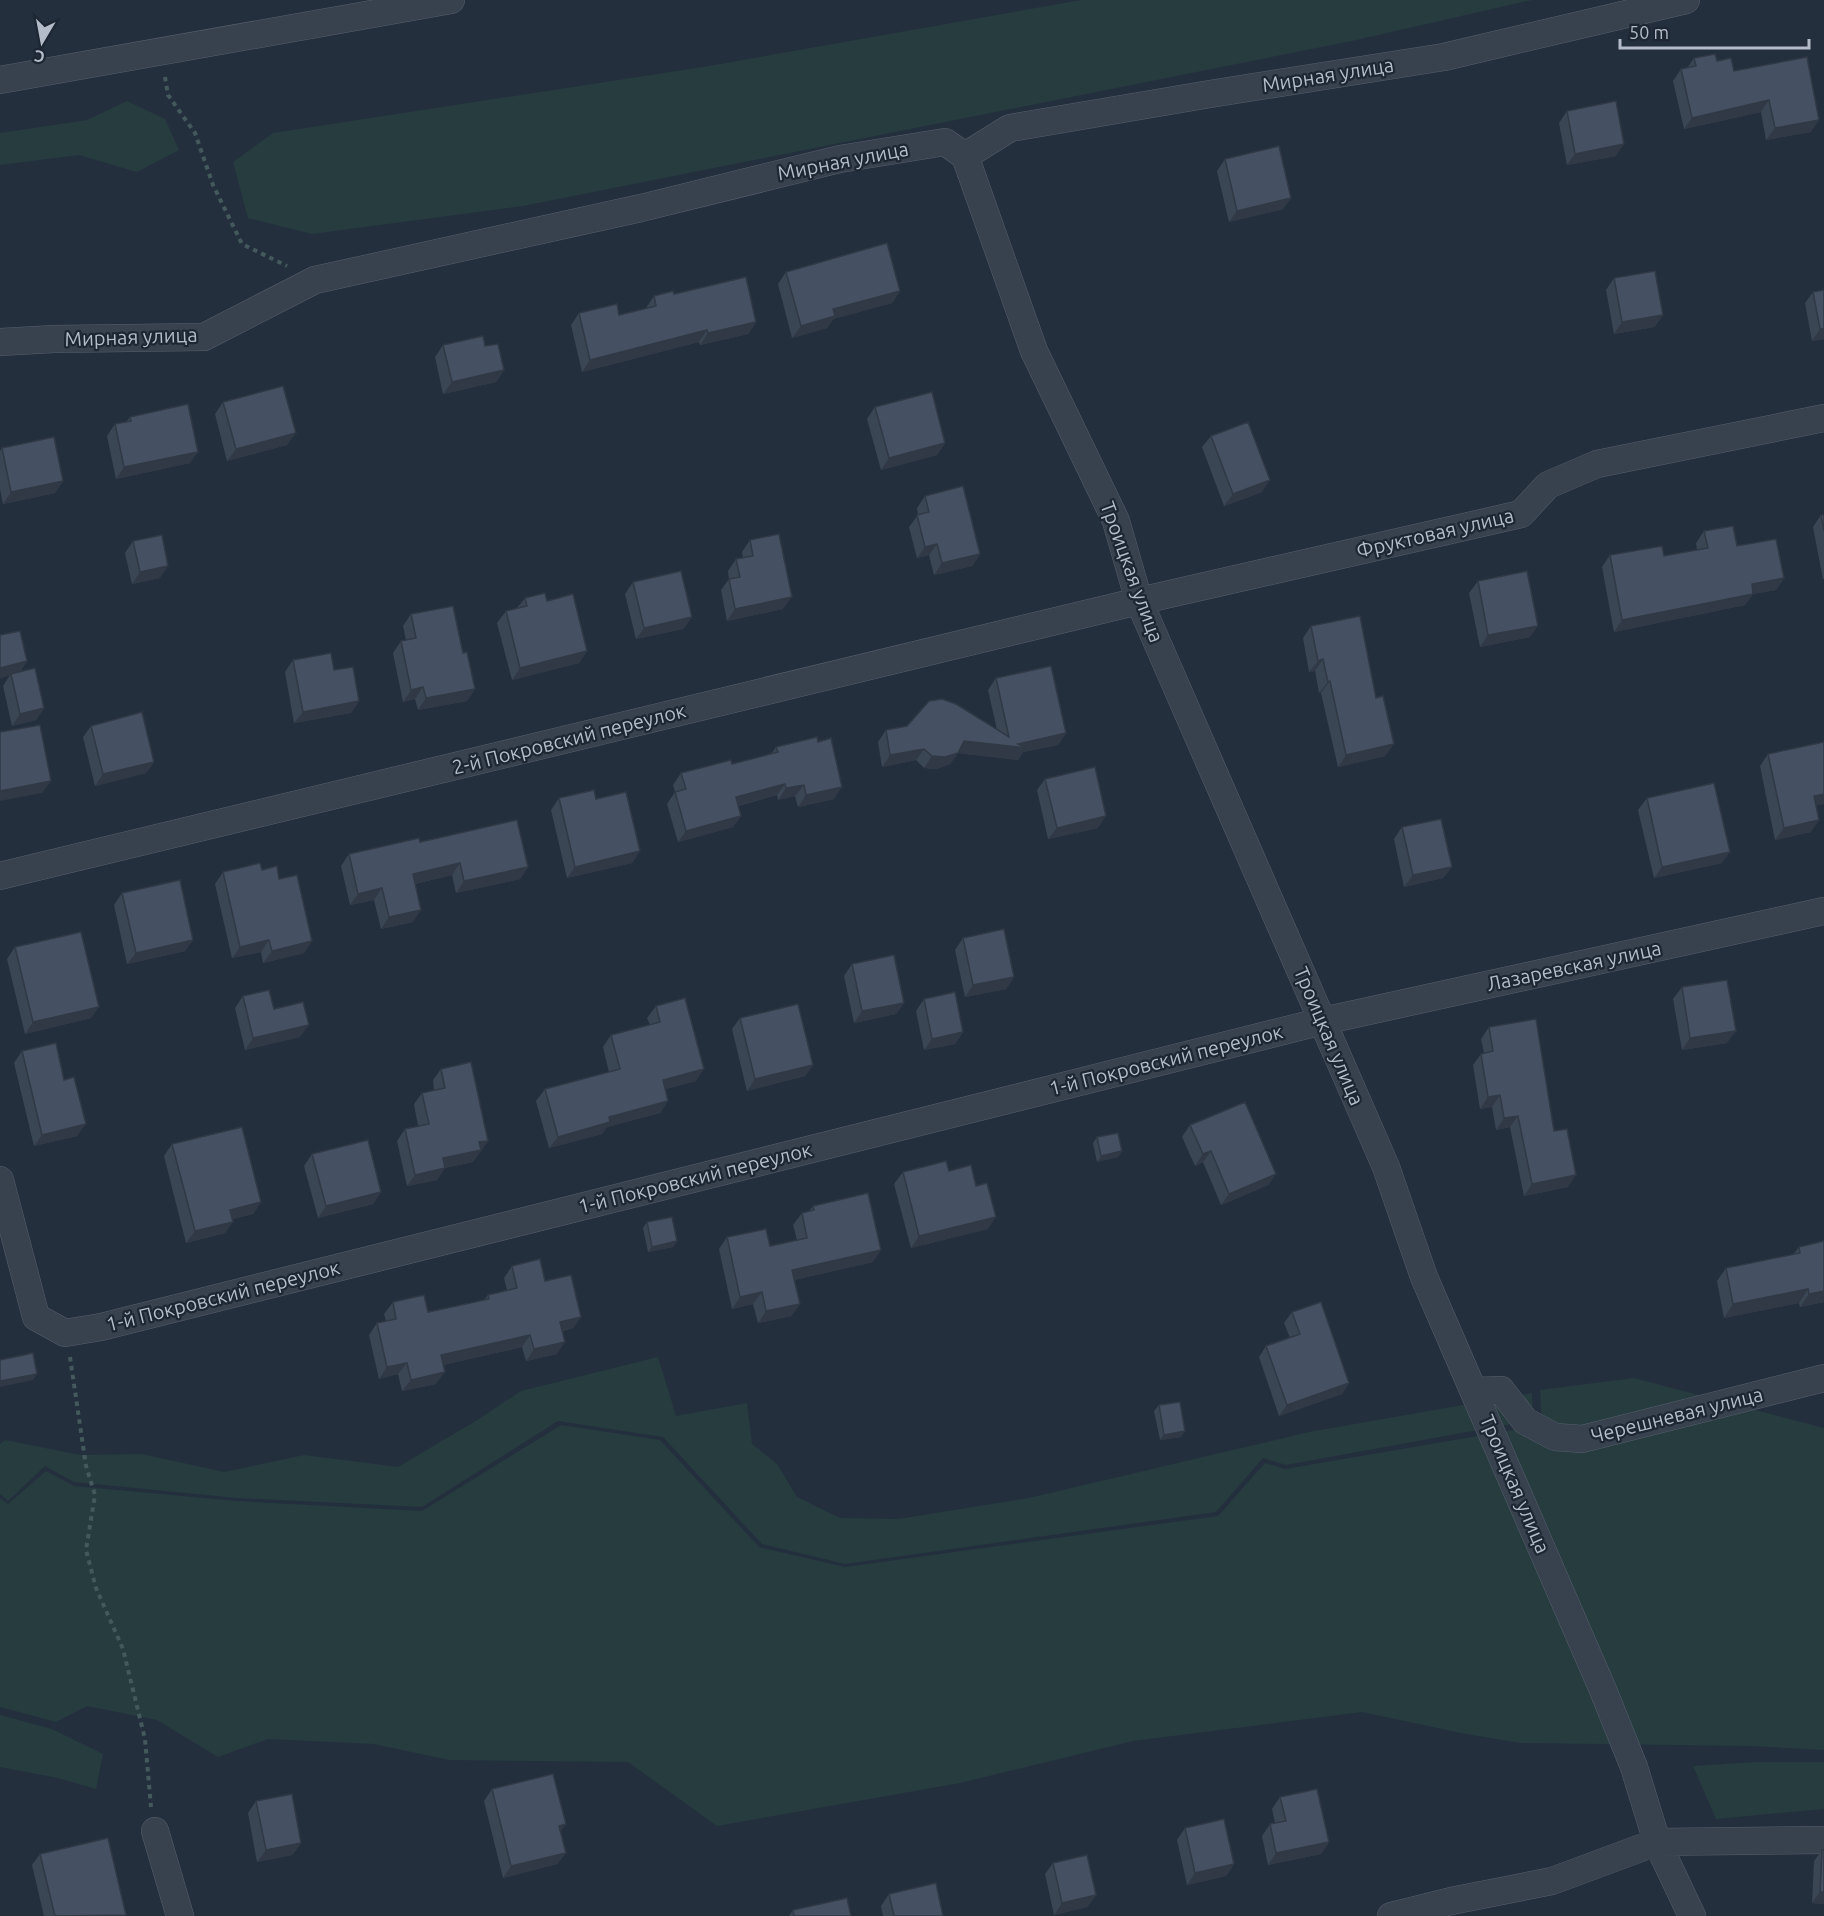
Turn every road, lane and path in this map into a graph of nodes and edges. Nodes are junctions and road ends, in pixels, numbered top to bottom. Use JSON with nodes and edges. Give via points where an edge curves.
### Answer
{"nodes":[{"id":1,"x":451,"y":0,"type":"edge"},
{"id":2,"x":1686,"y":0,"type":"edge"},
{"id":3,"x":160,"y":53,"type":"junction"},
{"id":4,"x":0,"y":80,"type":"edge"},
{"id":5,"x":965,"y":156,"type":"junction"},
{"id":6,"x":315,"y":280,"type":"junction"},
{"id":7,"x":0,"y":342,"type":"edge"},
{"id":8,"x":1824,"y":418,"type":"edge"},
{"id":9,"x":1139,"y":601,"type":"junction"},
{"id":10,"x":0,"y":876,"type":"edge"},
{"id":11,"x":1824,"y":911,"type":"edge"},
{"id":12,"x":1323,"y":1021,"type":"junction"},
{"id":13,"x":0,"y":1180,"type":"edge"},
{"id":14,"x":65,"y":1333,"type":"junction"},
{"id":15,"x":1824,"y":1378,"type":"edge"},
{"id":16,"x":1475,"y":1391,"type":"junction"},
{"id":17,"x":155,"y":1831,"type":"joint"},
{"id":18,"x":1824,"y":1840,"type":"edge"},
{"id":19,"x":1657,"y":1842,"type":"junction"},
{"id":20,"x":180,"y":1916,"type":"edge"},
{"id":21,"x":1391,"y":1916,"type":"edge"},
{"id":22,"x":1692,"y":1916,"type":"edge"}],
"edges":[{"from":1,"to":3,"type":"street"},
{"from":2,"to":5,"type":"street","name":"Мирная улица","via":[[1444,57],[1010,128]]},
{"from":3,"to":4,"type":"street"},
{"from":3,"to":6,"type":"path","via":[[168,96],[195,133],[213,185],[242,244]]},
{"from":5,"to":6,"type":"street","name":"Мирная улица","via":[[945,142],[840,159],[641,208]]},
{"from":5,"to":9,"type":"street","name":"Троицкая улица","via":[[1034,351],[1116,521]]},
{"from":6,"to":7,"type":"street","name":"Мирная улица","via":[[204,337]]},
{"from":8,"to":9,"type":"street","name":"Фруктовая улица","via":[[1597,464],[1548,485],[1521,514]]},
{"from":9,"to":10,"type":"street","name":"2-й Покровский переулок"},
{"from":9,"to":12,"type":"street","name":"Троицкая улица"},
{"from":11,"to":12,"type":"street","name":"Лазаревская улица"},
{"from":12,"to":14,"type":"street","name":"1-й Покровский переулок"},
{"from":12,"to":16,"type":"street","name":"Троицкая улица","via":[[1386,1167],[1424,1277]]},
{"from":13,"to":14,"type":"street","via":[[36,1317]]},
{"from":14,"to":17,"type":"path","via":[[86,1466],[95,1495],[87,1550],[96,1588],[123,1649],[146,1739],[148,1791]]},
{"from":15,"to":16,"type":"street","name":"Черешневая улица","via":[[1582,1439],[1555,1437],[1525,1421],[1501,1390]]},
{"from":16,"to":19,"type":"street","name":"Троицкая улица","via":[[1634,1767]]},
{"from":17,"to":20,"type":"street"},
{"from":18,"to":19,"type":"street"},
{"from":19,"to":21,"type":"street","via":[[1552,1881]]},
{"from":19,"to":22,"type":"street","name":"Троицкая улица"}]}
